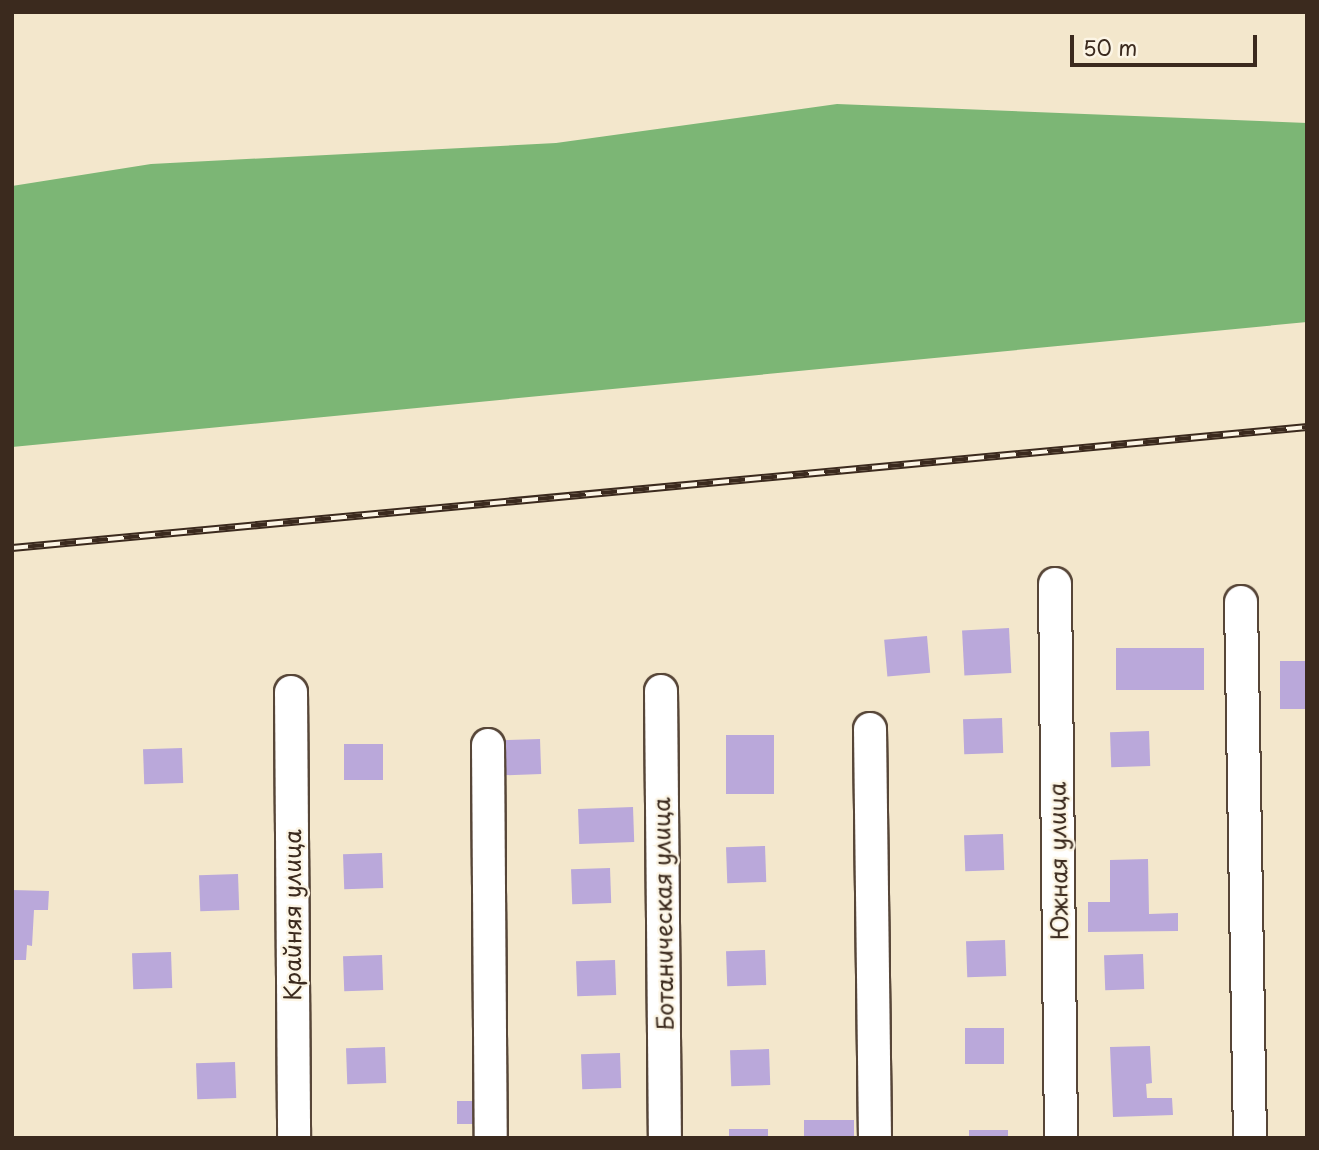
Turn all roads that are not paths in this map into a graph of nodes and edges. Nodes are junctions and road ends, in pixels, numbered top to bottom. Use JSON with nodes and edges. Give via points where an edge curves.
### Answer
{"nodes":[{"id":1,"x":1055,"y":584,"type":"dead end"},
{"id":2,"x":1241,"y":602,"type":"dead end"},
{"id":3,"x":661,"y":691,"type":"dead end"},
{"id":4,"x":291,"y":692,"type":"dead end"},
{"id":5,"x":870,"y":729,"type":"dead end"},
{"id":6,"x":488,"y":745,"type":"dead end"},
{"id":7,"x":294,"y":1138,"type":"edge"},
{"id":8,"x":491,"y":1138,"type":"edge"},
{"id":9,"x":665,"y":1138,"type":"edge"},
{"id":10,"x":875,"y":1138,"type":"edge"},
{"id":11,"x":1061,"y":1138,"type":"edge"},
{"id":12,"x":1250,"y":1138,"type":"edge"}],
"edges":[{"from":1,"to":11,"type":"street","name":"Южная улица"},
{"from":2,"to":12,"type":"street"},
{"from":3,"to":9,"type":"street","name":"Ботаническая улица"},
{"from":4,"to":7,"type":"street","name":"Крайняя улица"},
{"from":5,"to":10,"type":"street"},
{"from":6,"to":8,"type":"street"}]}
